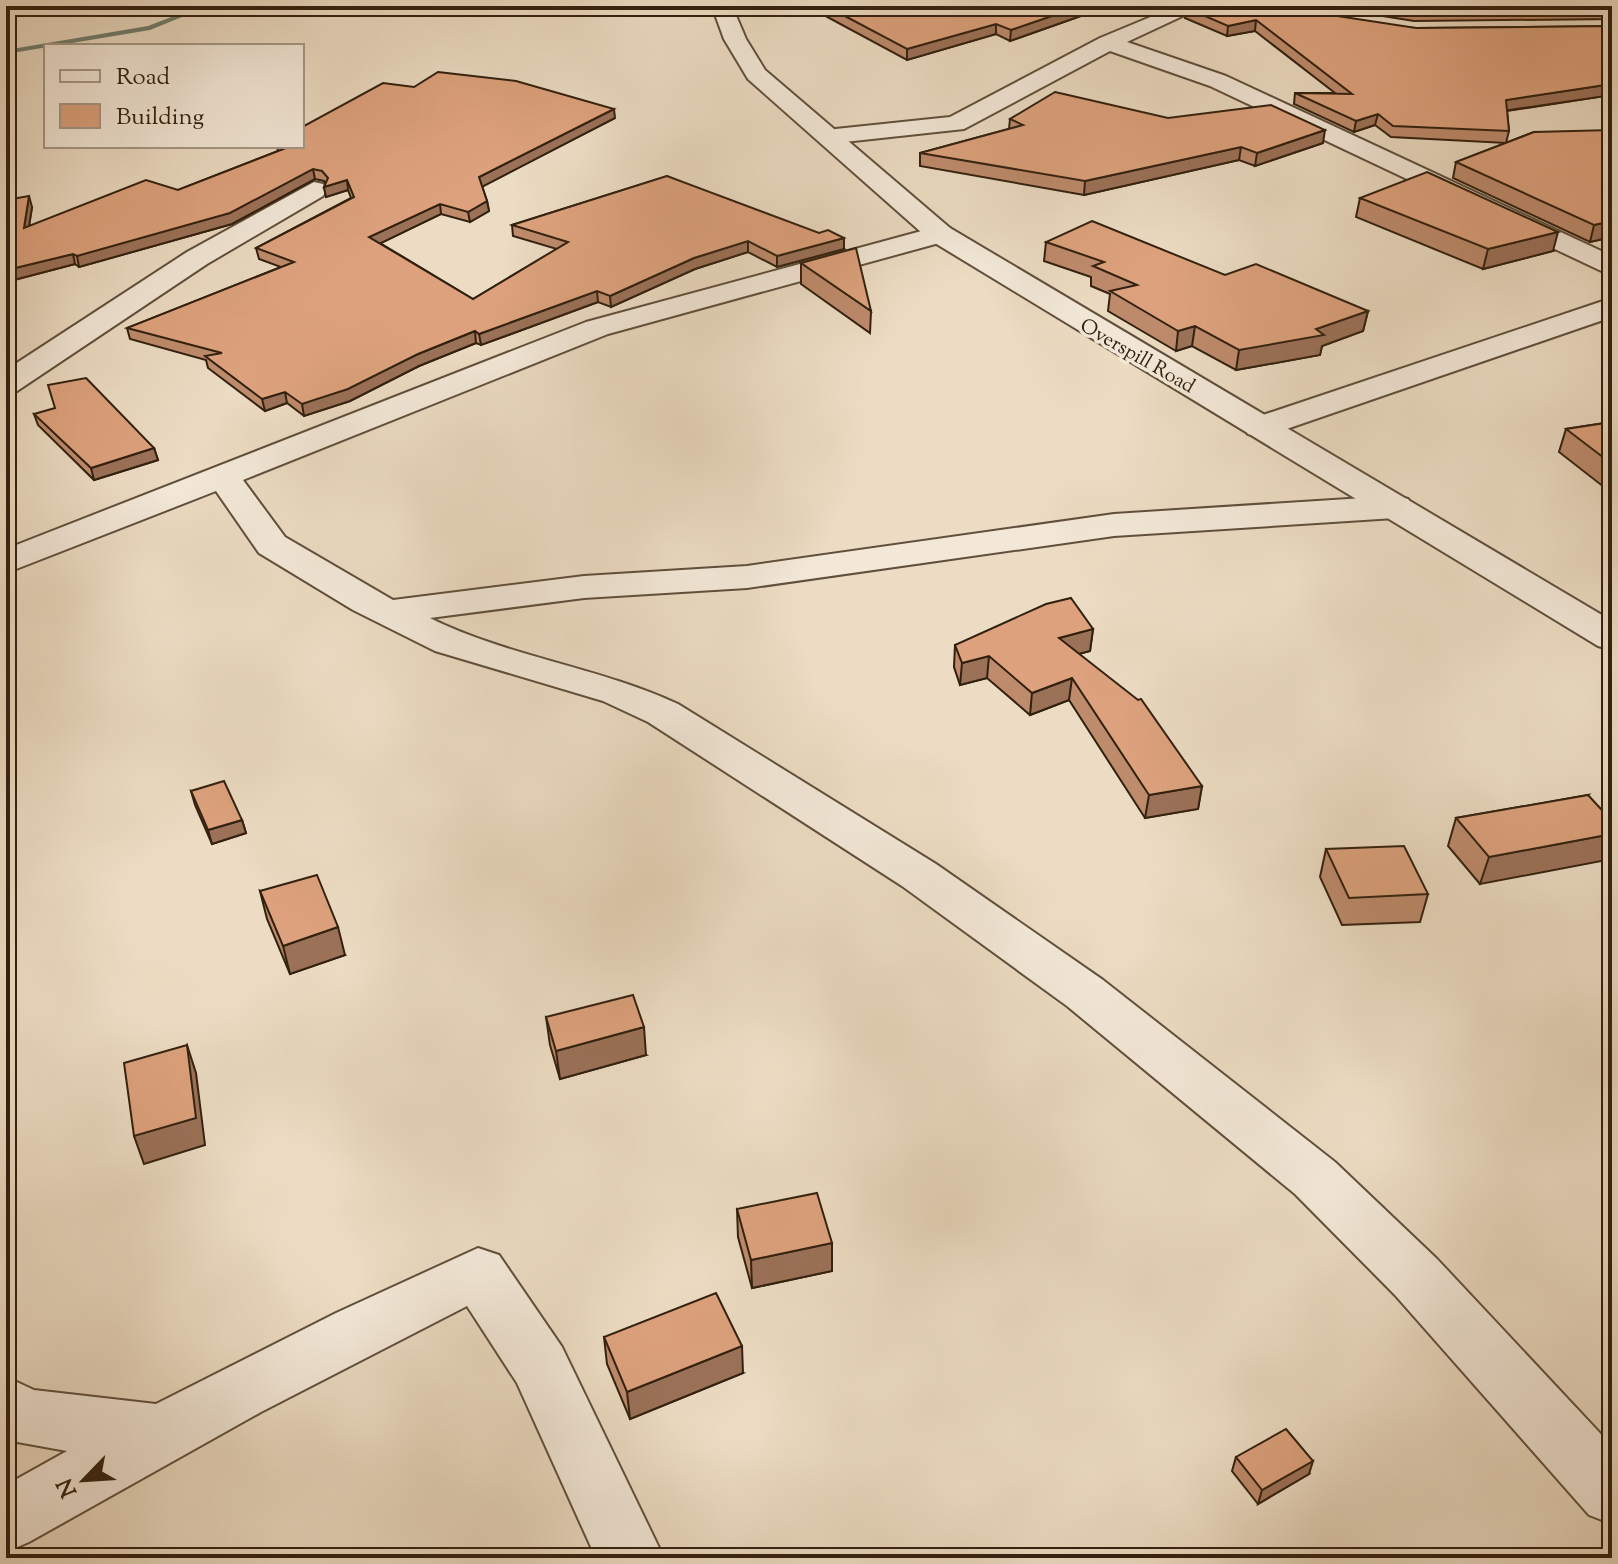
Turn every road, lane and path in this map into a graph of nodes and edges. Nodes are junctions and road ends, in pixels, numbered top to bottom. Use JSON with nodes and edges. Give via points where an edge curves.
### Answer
{"nodes":[{"id":1,"x":722,"y":6,"type":"edge"},
{"id":2,"x":1194,"y":6,"type":"edge"},
{"id":3,"x":1108,"y":43,"type":"junction"},
{"id":4,"x":826,"y":137,"type":"junction"},
{"id":5,"x":314,"y":190,"type":"dead end"},
{"id":6,"x":940,"y":234,"type":"junction"},
{"id":7,"x":1612,"y":267,"type":"edge"},
{"id":8,"x":1612,"y":307,"type":"edge"},
{"id":9,"x":6,"y":384,"type":"edge"},
{"id":10,"x":1260,"y":427,"type":"junction"},
{"id":11,"x":223,"y":477,"type":"junction"},
{"id":12,"x":1395,"y":507,"type":"junction"},
{"id":13,"x":6,"y":562,"type":"edge"},
{"id":14,"x":388,"y":612,"type":"junction"},
{"id":15,"x":1612,"y":638,"type":"edge"},
{"id":16,"x":6,"y":1405,"type":"edge"},
{"id":17,"x":159,"y":1433,"type":"junction"},
{"id":18,"x":1612,"y":1493,"type":"edge"},
{"id":19,"x":6,"y":1520,"type":"edge"},
{"id":20,"x":630,"y":1558,"type":"edge"}],
"edges":[{"from":1,"to":4,"type":"street","name":"Overspill Road","via":[[756,74]]},
{"from":2,"to":3,"type":"street"},
{"from":3,"to":4,"type":"street","via":[[956,124]]},
{"from":3,"to":7,"type":"street","via":[[1218,81]]},
{"from":4,"to":6,"type":"street","name":"Overspill Road"},
{"from":5,"to":9,"type":"street","via":[[197,258]]},
{"from":6,"to":10,"type":"street","name":"Overspill Road"},
{"from":6,"to":11,"type":"street","via":[[597,328]]},
{"from":8,"to":10,"type":"street"},
{"from":10,"to":12,"type":"street","name":"Overspill Road"},
{"from":11,"to":13,"type":"street"},
{"from":11,"to":14,"type":"street","via":[[272,545]]},
{"from":12,"to":14,"type":"street","via":[[1114,525],[747,577],[584,587]]},
{"from":12,"to":15,"type":"street","name":"Overspill Road"},
{"from":14,"to":18,"type":"street","via":[[484,656],[618,692],[663,713],[919,875],[1085,993],[1315,1178],[1416,1277]]},
{"from":16,"to":17,"type":"street","via":[[20,1417]]},
{"from":17,"to":19,"type":"street"},
{"from":17,"to":20,"type":"street","via":[[478,1273],[540,1366]]}]}
